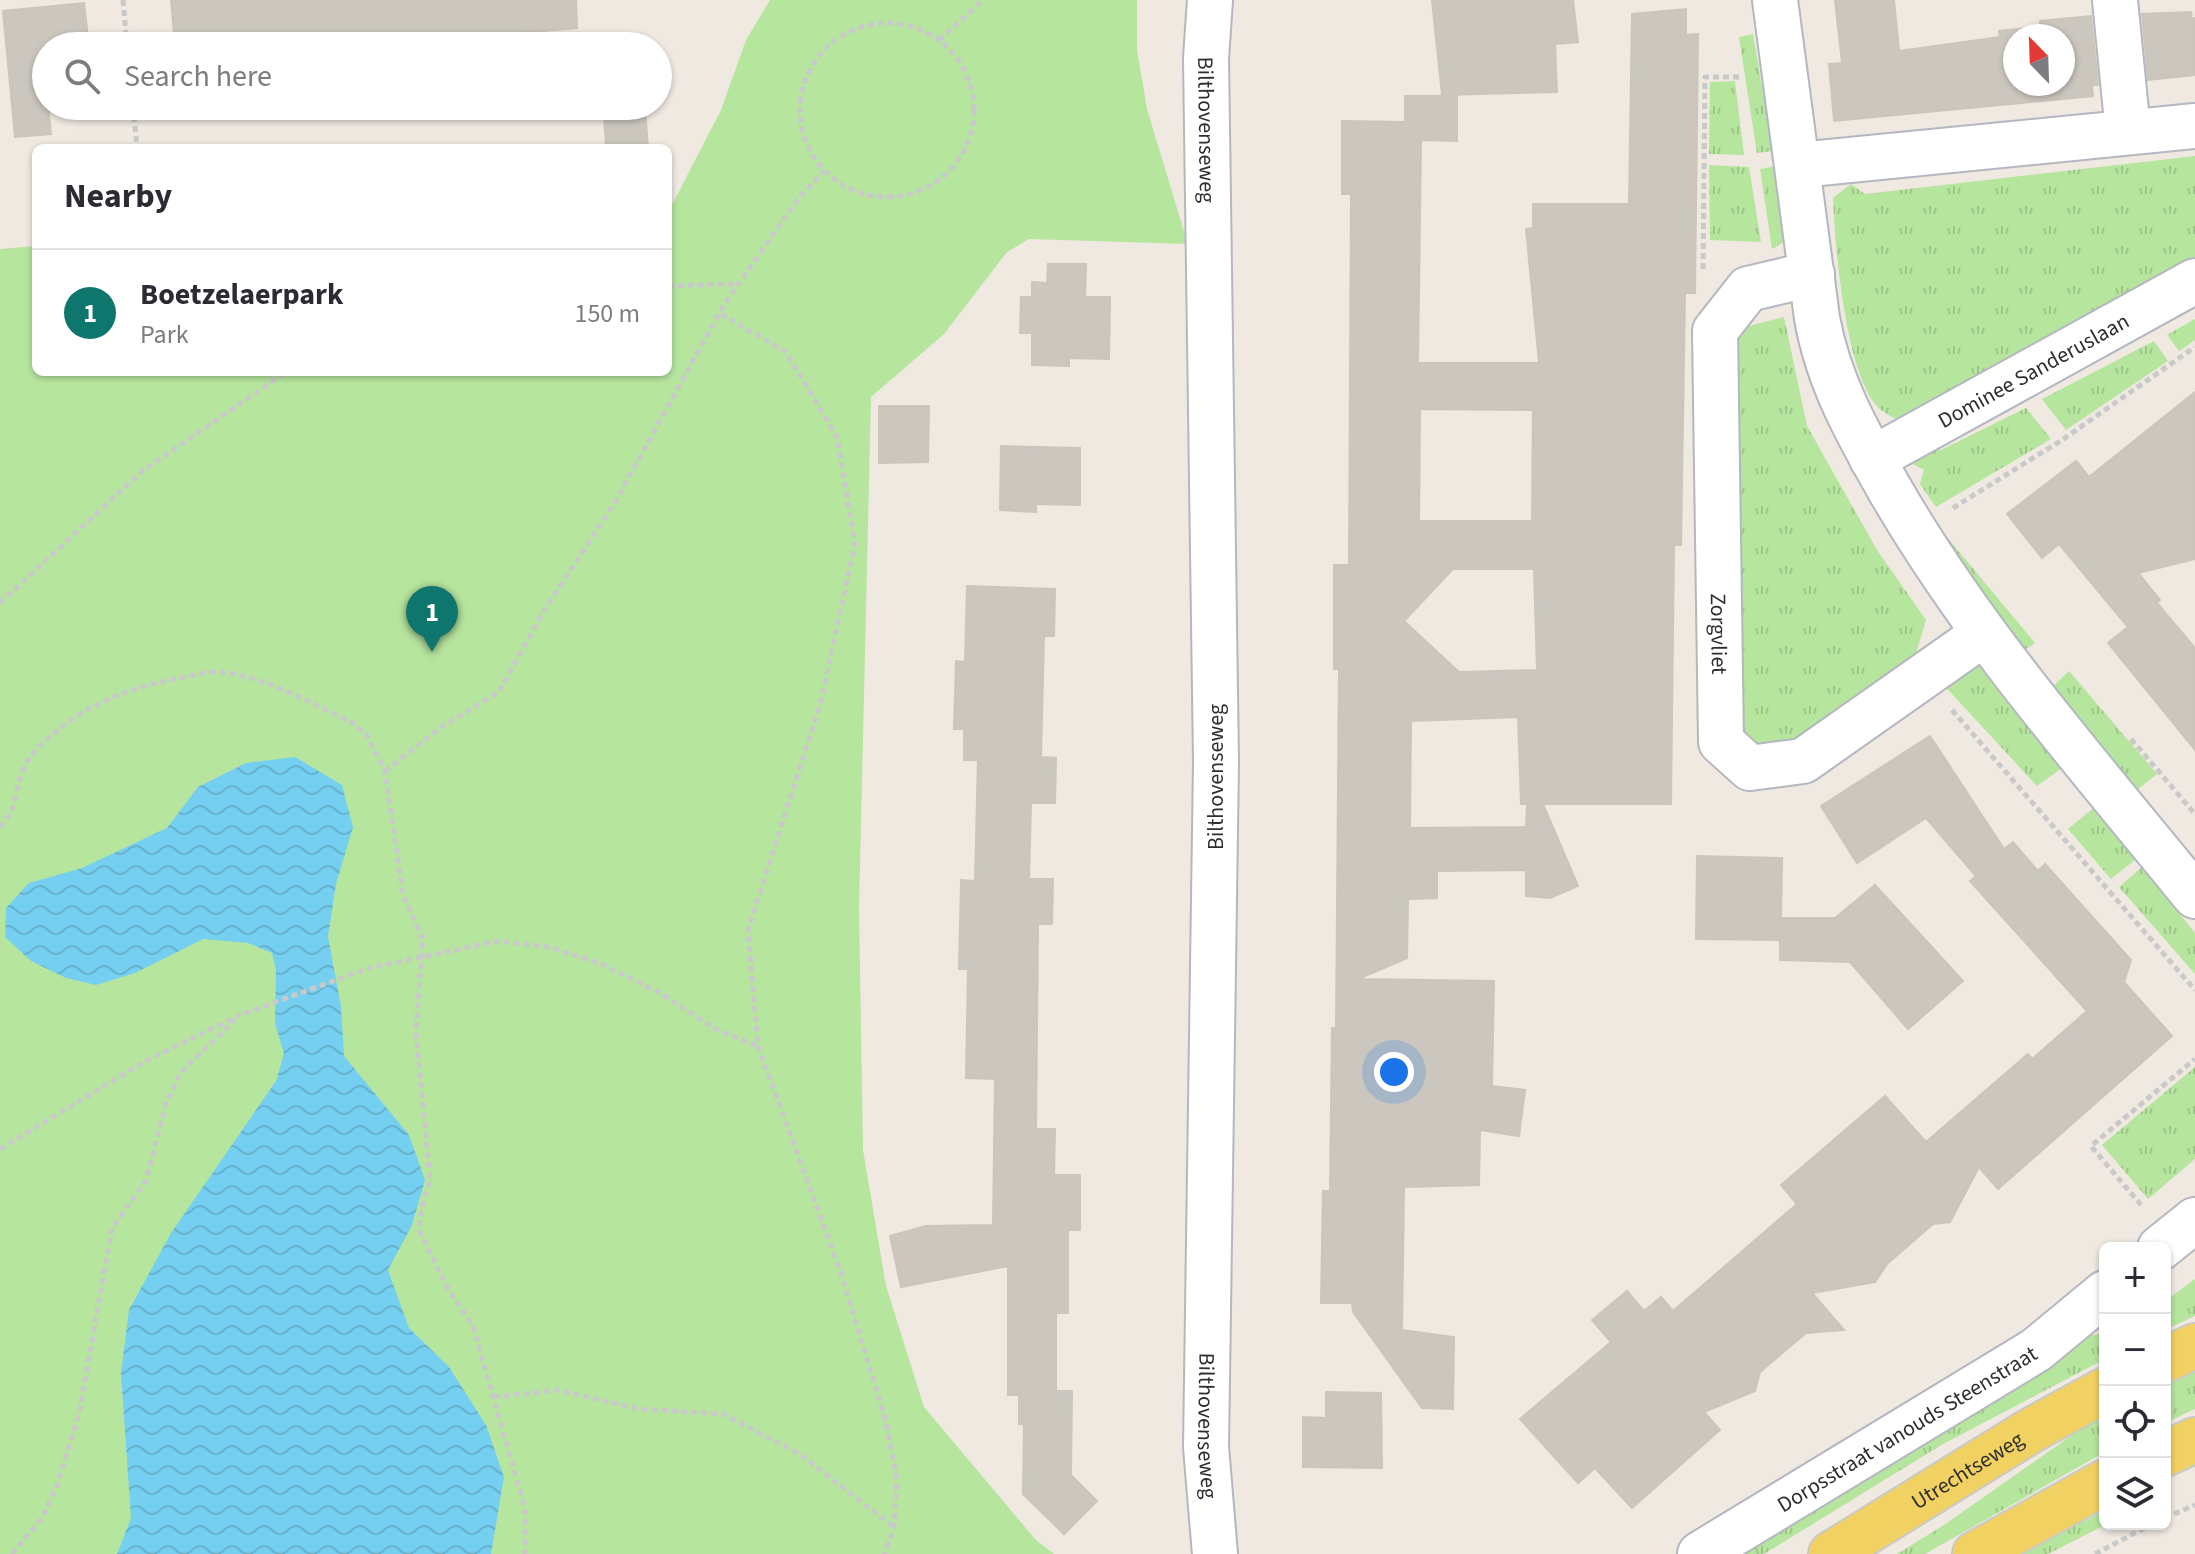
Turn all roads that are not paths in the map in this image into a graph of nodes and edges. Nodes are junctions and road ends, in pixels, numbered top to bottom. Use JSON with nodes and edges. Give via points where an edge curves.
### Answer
{"nodes":[{"id":1,"x":1210,"y":0,"type":"edge"},
{"id":2,"x":1775,"y":0,"type":"edge"},
{"id":3,"x":2115,"y":0,"type":"edge"},
{"id":4,"x":2195,"y":126,"type":"edge"},
{"id":5,"x":2128,"y":132,"type":"junction"},
{"id":6,"x":1799,"y":165,"type":"junction"},
{"id":7,"x":1812,"y":274,"type":"junction"},
{"id":8,"x":2195,"y":281,"type":"edge"},
{"id":9,"x":1872,"y":459,"type":"junction"},
{"id":10,"x":1982,"y":635,"type":"junction"},
{"id":11,"x":2195,"y":896,"type":"edge"},
{"id":12,"x":2099,"y":1298,"type":"edge"},
{"id":13,"x":2195,"y":1346,"type":"edge"},
{"id":14,"x":2171,"y":1357,"type":"edge"},
{"id":15,"x":2099,"y":1393,"type":"edge"},
{"id":16,"x":2195,"y":1440,"type":"edge"},
{"id":17,"x":2171,"y":1451,"type":"edge"},
{"id":18,"x":2099,"y":1485,"type":"edge"},
{"id":19,"x":1215,"y":1554,"type":"edge"},
{"id":20,"x":1700,"y":1554,"type":"edge"},
{"id":21,"x":1831,"y":1554,"type":"edge"},
{"id":22,"x":1975,"y":1554,"type":"edge"}],
"edges":[{"from":1,"to":19,"type":"street","name":"Bilthovenseweg","via":[[1206,58],[1216,762],[1206,1447]]},
{"from":2,"to":6,"type":"street"},
{"from":3,"to":5,"type":"street"},
{"from":4,"to":5,"type":"street"},
{"from":5,"to":6,"type":"street"},
{"from":6,"to":7,"type":"street"},
{"from":7,"to":9,"type":"street","via":[[1825,360]]},
{"from":7,"to":10,"type":"street","name":"Zorgvliet","via":[[1748,289],[1715,331],[1721,742],[1750,768],[1803,761]]},
{"from":8,"to":9,"type":"street","name":"Dominee Sanderuslaan"},
{"from":9,"to":10,"type":"street"},
{"from":10,"to":11,"type":"street"},
{"from":12,"to":20,"type":"street","name":"Dorpsstraat vanouds Steenstraat","via":[[2036,1350]]},
{"from":13,"to":14,"type":"main road"},
{"from":15,"to":21,"type":"main road","name":"Utrechtseweg"},
{"from":16,"to":17,"type":"main road"},
{"from":18,"to":22,"type":"main road"}]}
